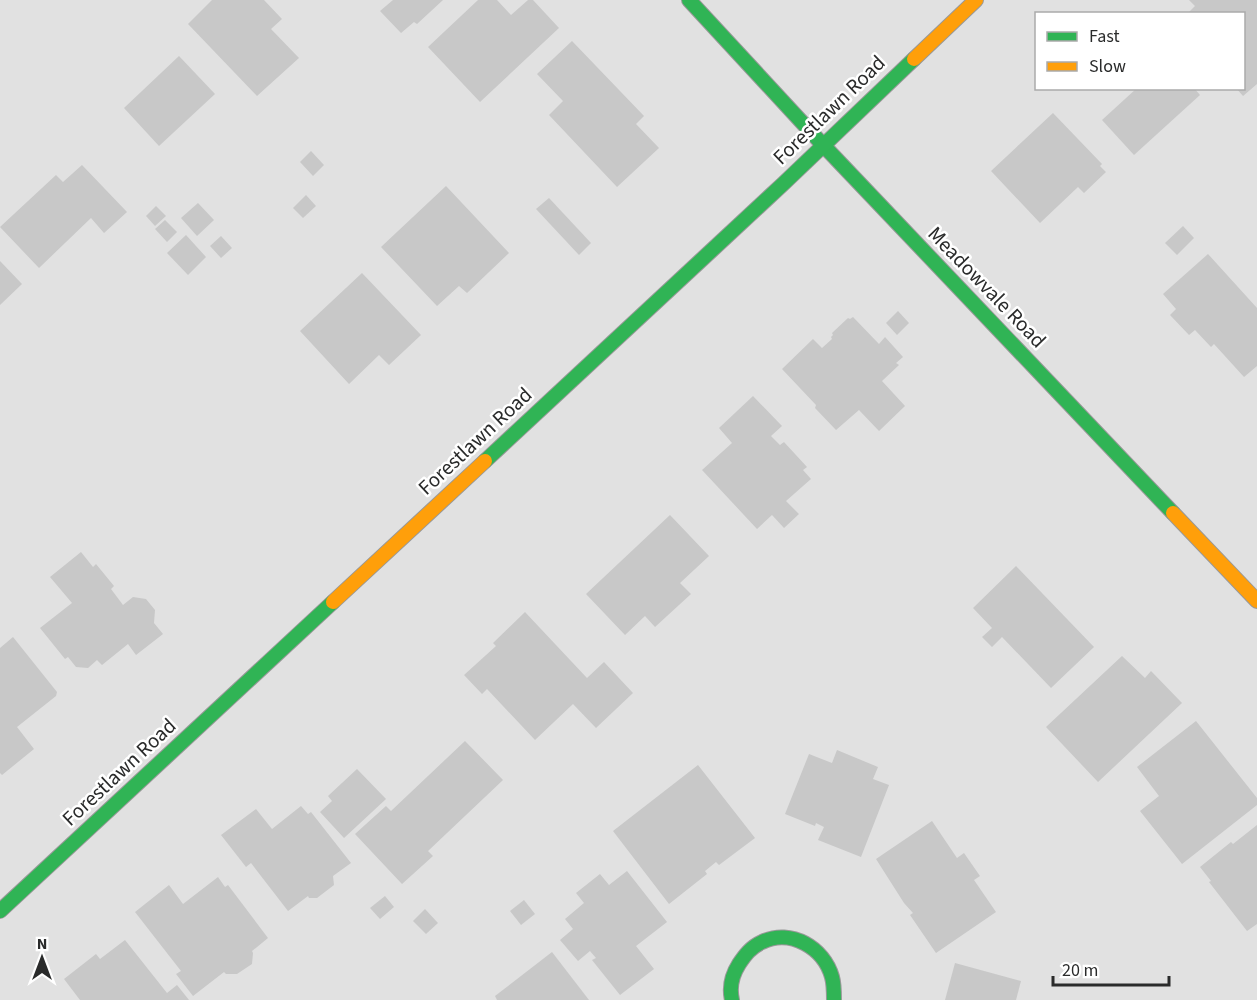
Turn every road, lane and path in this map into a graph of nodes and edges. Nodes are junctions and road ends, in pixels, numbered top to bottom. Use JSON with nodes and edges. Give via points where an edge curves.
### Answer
{"nodes":[{"id":1,"x":689,"y":0,"type":"edge"},
{"id":2,"x":976,"y":0,"type":"edge"},
{"id":3,"x":823,"y":145,"type":"junction"},
{"id":4,"x":1257,"y":601,"type":"edge"},
{"id":5,"x":0,"y":911,"type":"edge"},
{"id":6,"x":732,"y":1000,"type":"edge"},
{"id":7,"x":834,"y":1000,"type":"edge"}],
"edges":[{"from":1,"to":3,"type":"street","name":"Meadowvale Road"},
{"from":2,"to":3,"type":"street","name":"Forestlawn Road"},
{"from":3,"to":4,"type":"street","name":"Meadowvale Road"},
{"from":3,"to":5,"type":"street","name":"Forestlawn Road"},
{"from":6,"to":7,"type":"street","via":[[732,976],[740,959],[767,940],[784,937],[802,941],[819,952],[830,966]]}]}
